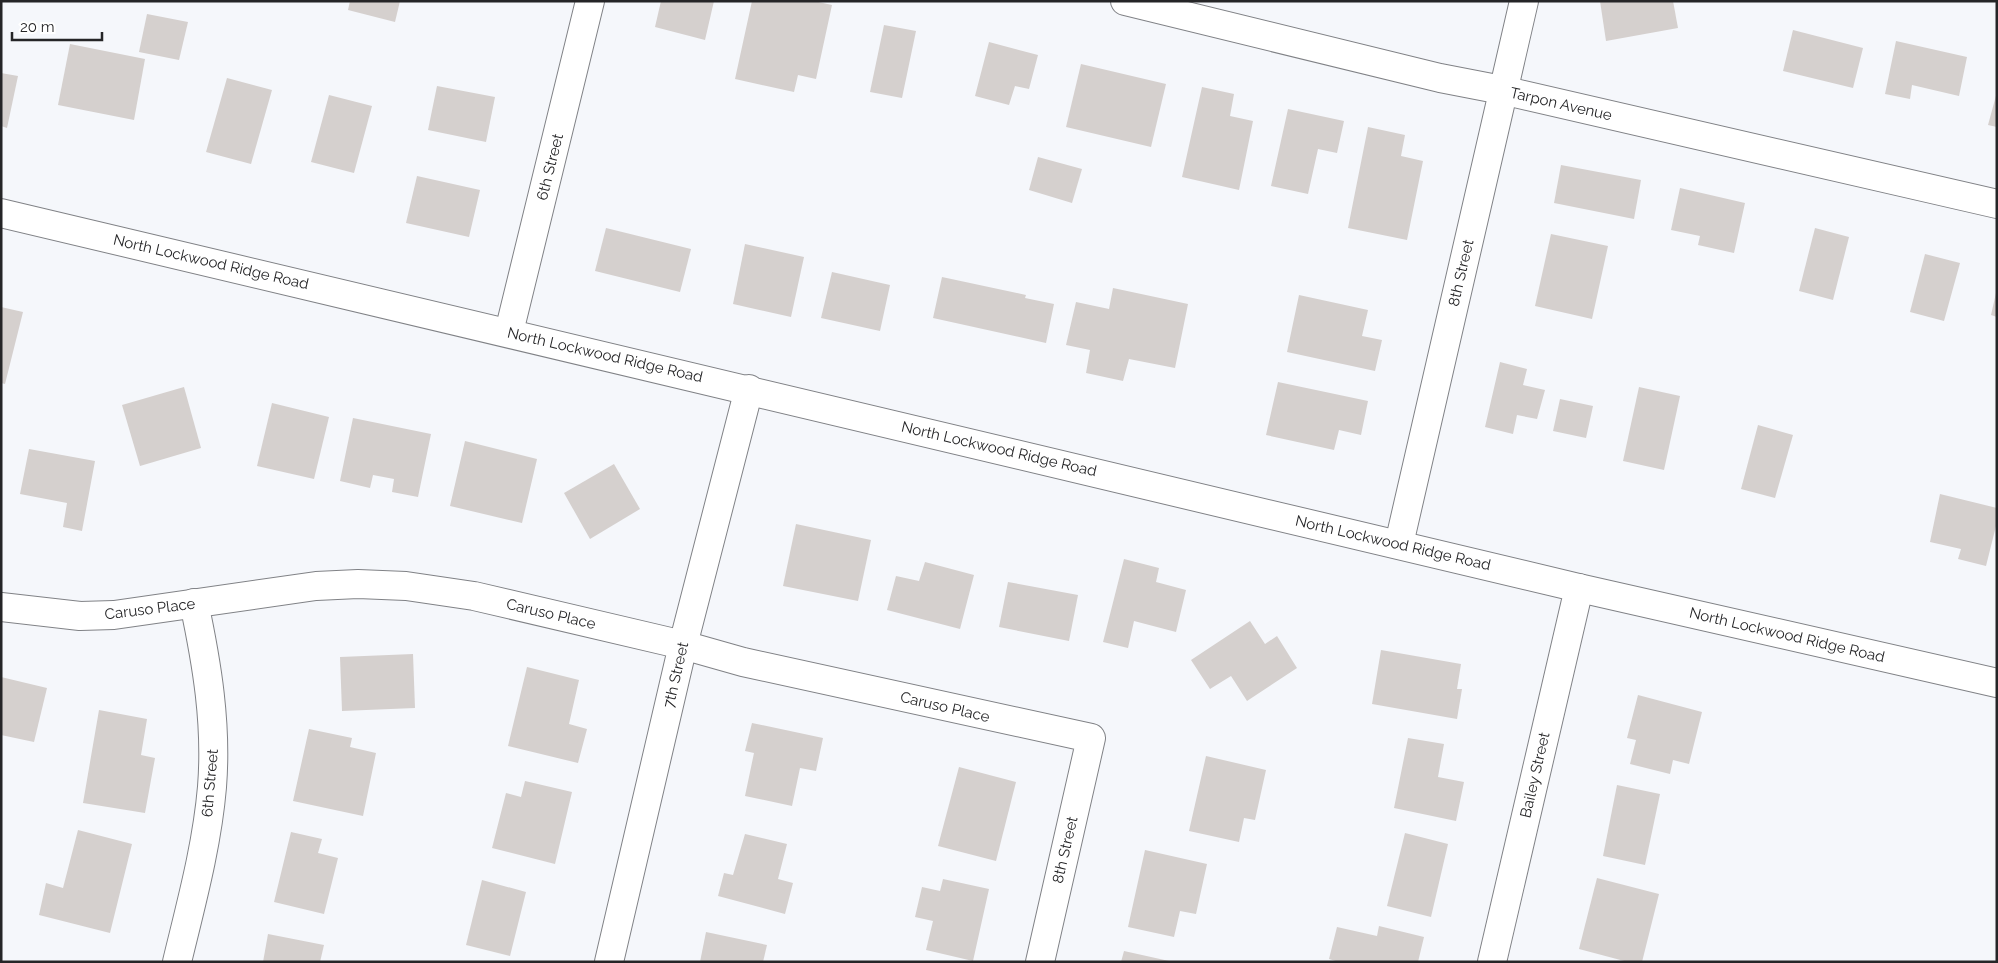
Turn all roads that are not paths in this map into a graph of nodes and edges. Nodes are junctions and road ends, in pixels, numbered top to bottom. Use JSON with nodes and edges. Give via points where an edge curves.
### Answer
{"nodes":[{"id":1,"x":590,"y":1,"type":"edge"},
{"id":2,"x":1125,"y":1,"type":"edge"},
{"id":3,"x":1524,"y":1,"type":"edge"},
{"id":4,"x":1502,"y":90,"type":"junction"},
{"id":5,"x":1997,"y":204,"type":"edge"},
{"id":6,"x":1,"y":213,"type":"edge"},
{"id":7,"x":509,"y":332,"type":"junction"},
{"id":8,"x":749,"y":389,"type":"junction"},
{"id":9,"x":1399,"y":544,"type":"junction"},
{"id":10,"x":1579,"y":588,"type":"junction"},
{"id":11,"x":194,"y":603,"type":"junction"},
{"id":12,"x":1,"y":607,"type":"edge"},
{"id":13,"x":683,"y":645,"type":"junction"},
{"id":14,"x":1997,"y":683,"type":"edge"},
{"id":15,"x":1091,"y":738,"type":"joint"},
{"id":16,"x":177,"y":962,"type":"edge"},
{"id":17,"x":609,"y":962,"type":"edge"},
{"id":18,"x":1040,"y":962,"type":"edge"},
{"id":19,"x":1492,"y":962,"type":"edge"}],
"edges":[{"from":1,"to":7,"type":"street","name":"6th Street"},
{"from":2,"to":4,"type":"street","name":"Tarpon Avenue","via":[[1440,78]]},
{"from":3,"to":4,"type":"street","name":"8th Street"},
{"from":4,"to":5,"type":"street","name":"Tarpon Avenue"},
{"from":4,"to":9,"type":"street","name":"8th Street"},
{"from":6,"to":7,"type":"street","name":"North Lockwood Ridge Road"},
{"from":7,"to":8,"type":"street","name":"North Lockwood Ridge Road"},
{"from":8,"to":9,"type":"street","name":"North Lockwood Ridge Road"},
{"from":8,"to":13,"type":"street","name":"7th Street"},
{"from":9,"to":10,"type":"street","name":"North Lockwood Ridge Road"},
{"from":10,"to":14,"type":"street","name":"North Lockwood Ridge Road"},
{"from":10,"to":19,"type":"street","name":"Bailey Street"},
{"from":11,"to":12,"type":"street","name":"Caruso Place","via":[[114,615],[80,616]]},
{"from":11,"to":13,"type":"street","name":"Caruso Place","via":[[316,586],[406,586],[474,596]]},
{"from":11,"to":16,"type":"street","name":"6th Street","via":[[211,696],[212,787],[202,857]]},
{"from":13,"to":15,"type":"street","name":"Caruso Place","via":[[743,662]]},
{"from":13,"to":17,"type":"street","name":"7th Street"},
{"from":15,"to":18,"type":"street","name":"8th Street"}]}
